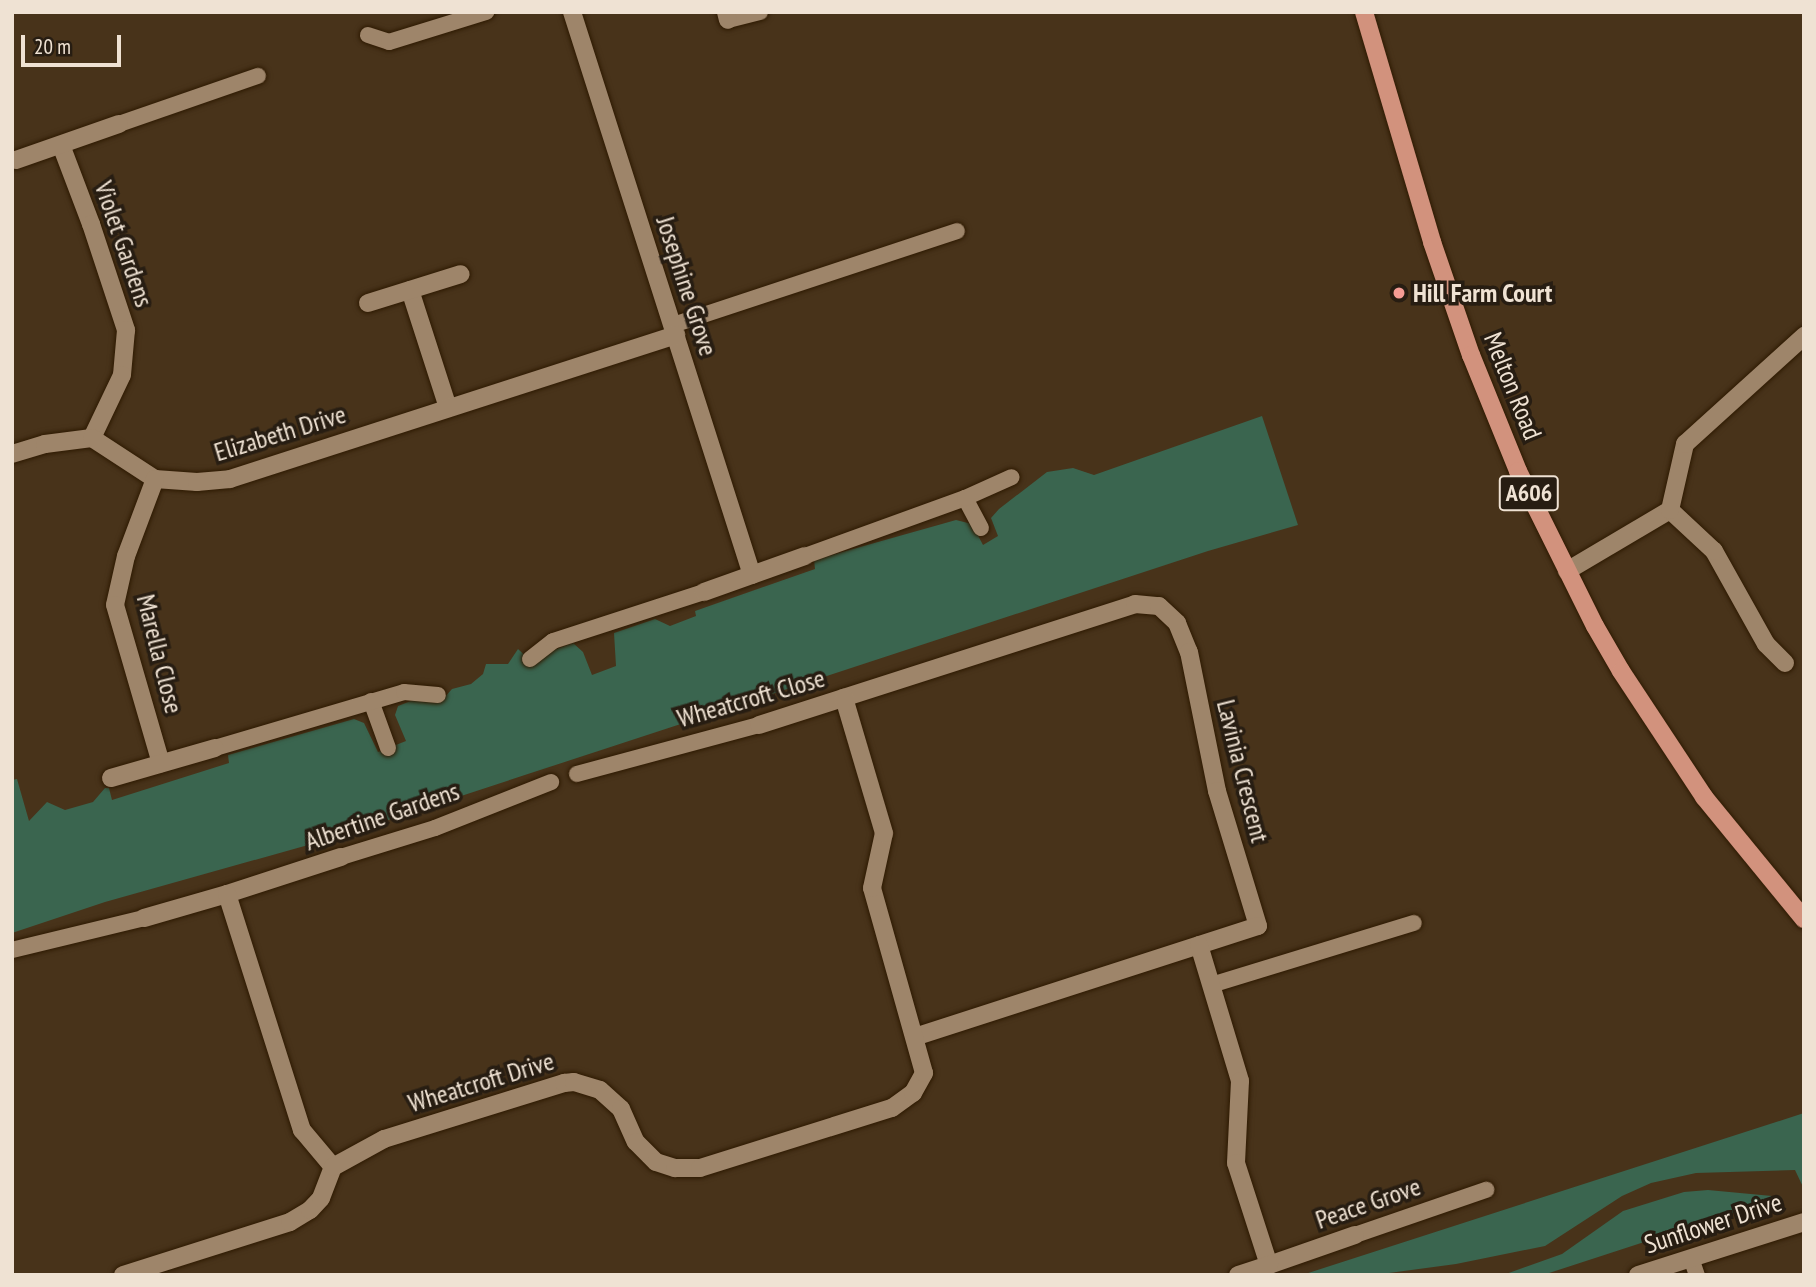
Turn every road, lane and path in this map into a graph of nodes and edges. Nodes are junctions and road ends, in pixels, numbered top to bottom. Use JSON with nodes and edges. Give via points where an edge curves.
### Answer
{"nodes":[{"id":1,"x":486,"y":12,"type":"edge"},
{"id":2,"x":572,"y":12,"type":"edge"},
{"id":3,"x":760,"y":12,"type":"edge"},
{"id":4,"x":1364,"y":12,"type":"edge"},
{"id":5,"x":727,"y":16,"type":"edge"},
{"id":6,"x":368,"y":34,"type":"dead end"},
{"id":7,"x":258,"y":76,"type":"dead end"},
{"id":8,"x":119,"y":124,"type":"joint"},
{"id":9,"x":61,"y":145,"type":"junction"},
{"id":10,"x":14,"y":160,"type":"edge"},
{"id":11,"x":957,"y":231,"type":"dead end"},
{"id":12,"x":461,"y":274,"type":"dead end"},
{"id":13,"x":410,"y":290,"type":"junction"},
{"id":14,"x":368,"y":303,"type":"dead end"},
{"id":15,"x":674,"y":330,"type":"junction"},
{"id":16,"x":1804,"y":336,"type":"edge"},
{"id":17,"x":447,"y":408,"type":"junction"},
{"id":18,"x":92,"y":438,"type":"junction"},
{"id":19,"x":12,"y":454,"type":"edge"},
{"id":20,"x":1012,"y":477,"type":"dead end"},
{"id":21,"x":155,"y":478,"type":"junction"},
{"id":22,"x":965,"y":498,"type":"junction"},
{"id":23,"x":1670,"y":510,"type":"junction"},
{"id":24,"x":981,"y":528,"type":"dead end"},
{"id":25,"x":806,"y":556,"type":"joint"},
{"id":26,"x":1567,"y":571,"type":"junction"},
{"id":27,"x":752,"y":575,"type":"junction"},
{"id":28,"x":704,"y":592,"type":"joint"},
{"id":29,"x":530,"y":659,"type":"dead end"},
{"id":30,"x":1785,"y":663,"type":"dead end"},
{"id":31,"x":438,"y":695,"type":"dead end"},
{"id":32,"x":844,"y":698,"type":"junction"},
{"id":33,"x":371,"y":701,"type":"junction"},
{"id":34,"x":759,"y":725,"type":"joint"},
{"id":35,"x":215,"y":748,"type":"joint"},
{"id":36,"x":388,"y":748,"type":"dead end"},
{"id":37,"x":161,"y":763,"type":"junction"},
{"id":38,"x":577,"y":775,"type":"dead end"},
{"id":39,"x":111,"y":778,"type":"dead end"},
{"id":40,"x":551,"y":782,"type":"dead end"},
{"id":41,"x":341,"y":858,"type":"joint"},
{"id":42,"x":227,"y":894,"type":"junction"},
{"id":43,"x":144,"y":918,"type":"joint"},
{"id":44,"x":1804,"y":919,"type":"edge"},
{"id":45,"x":1414,"y":923,"type":"dead end"},
{"id":46,"x":1199,"y":945,"type":"junction"},
{"id":47,"x":12,"y":950,"type":"edge"},
{"id":48,"x":1211,"y":985,"type":"junction"},
{"id":49,"x":914,"y":1037,"type":"junction"},
{"id":50,"x":333,"y":1167,"type":"junction"},
{"id":51,"x":1486,"y":1191,"type":"dead end"},
{"id":52,"x":1804,"y":1222,"type":"edge"},
{"id":53,"x":1355,"y":1235,"type":"joint"},
{"id":54,"x":1269,"y":1265,"type":"junction"},
{"id":55,"x":1694,"y":1266,"type":"edge"},
{"id":56,"x":123,"y":1275,"type":"edge"},
{"id":57,"x":1238,"y":1275,"type":"edge"},
{"id":58,"x":1638,"y":1275,"type":"edge"}],
"edges":[{"from":1,"to":6,"type":"lane","via":[[389,42]]},
{"from":2,"to":15,"type":"street","name":"Josephine Grove"},
{"from":3,"to":5,"type":"lane"},
{"from":4,"to":26,"type":"main road","name":"Melton Road","number":"A606","via":[[1432,242],[1471,355],[1518,471]]},
{"from":7,"to":8,"type":"lane"},
{"from":8,"to":9,"type":"street"},
{"from":9,"to":10,"type":"street"},
{"from":9,"to":18,"type":"street","name":"Violet Gardens","via":[[126,330],[122,375]]},
{"from":11,"to":15,"type":"lane"},
{"from":12,"to":13,"type":"street"},
{"from":13,"to":14,"type":"street"},
{"from":13,"to":17,"type":"street"},
{"from":15,"to":17,"type":"street","name":"Elizabeth Drive"},
{"from":15,"to":27,"type":"street","name":"Josephine Grove"},
{"from":16,"to":23,"type":"street","via":[[1685,444]]},
{"from":17,"to":21,"type":"street","name":"Elizabeth Drive","via":[[230,479]]},
{"from":18,"to":19,"type":"street","via":[[45,443]]},
{"from":18,"to":21,"type":"street","name":"Elizabeth Drive"},
{"from":20,"to":22,"type":"lane"},
{"from":21,"to":37,"type":"street","name":"Marella Close","via":[[126,555],[115,605]]},
{"from":22,"to":24,"type":"lane"},
{"from":22,"to":25,"type":"lane"},
{"from":23,"to":26,"type":"street"},
{"from":23,"to":30,"type":"street","via":[[1714,551],[1766,644]]},
{"from":25,"to":27,"type":"street"},
{"from":26,"to":44,"type":"main road","name":"Melton Road","number":"A606","via":[[1594,626],[1691,779]]},
{"from":27,"to":28,"type":"street"},
{"from":28,"to":29,"type":"lane","via":[[553,641]]},
{"from":31,"to":33,"type":"lane","via":[[404,692]]},
{"from":32,"to":34,"type":"street","name":"Wheatcroft Close"},
{"from":32,"to":46,"type":"street","name":"Lavinia Crescent","via":[[1135,604],[1159,606],[1177,623],[1189,652],[1217,791],[1258,926]]},
{"from":32,"to":49,"type":"street","name":"Wheatcroft Close","via":[[884,834],[872,888]]},
{"from":33,"to":35,"type":"lane"},
{"from":33,"to":36,"type":"lane"},
{"from":34,"to":38,"type":"lane","name":"Wheatcroft Close"},
{"from":35,"to":37,"type":"street"},
{"from":37,"to":39,"type":"street"},
{"from":40,"to":41,"type":"lane","name":"Albertine Gardens","via":[[435,828]]},
{"from":41,"to":42,"type":"street","name":"Albertine Gardens"},
{"from":42,"to":43,"type":"street","name":"Albertine Gardens"},
{"from":42,"to":50,"type":"street","via":[[302,1130]]},
{"from":43,"to":47,"type":"lane","name":"Albertine Gardens"},
{"from":45,"to":48,"type":"lane"},
{"from":46,"to":48,"type":"street"},
{"from":46,"to":49,"type":"street","name":"Lavinia Crescent"},
{"from":48,"to":54,"type":"street","via":[[1240,1081],[1236,1163]]},
{"from":49,"to":50,"type":"street","name":"Wheatcroft Drive","via":[[925,1073],[913,1093],[892,1108],[700,1168],[656,1162],[636,1142],[621,1109],[600,1090],[574,1082],[384,1139]]},
{"from":50,"to":56,"type":"street","via":[[321,1198],[290,1222]]},
{"from":51,"to":53,"type":"lane","name":"Peace Grove"},
{"from":52,"to":55,"type":"street","name":"Sunflower Drive"},
{"from":53,"to":54,"type":"street","name":"Peace Grove"},
{"from":54,"to":57,"type":"street","name":"Peace Grove"},
{"from":55,"to":58,"type":"street","name":"Sunflower Drive"}]}
